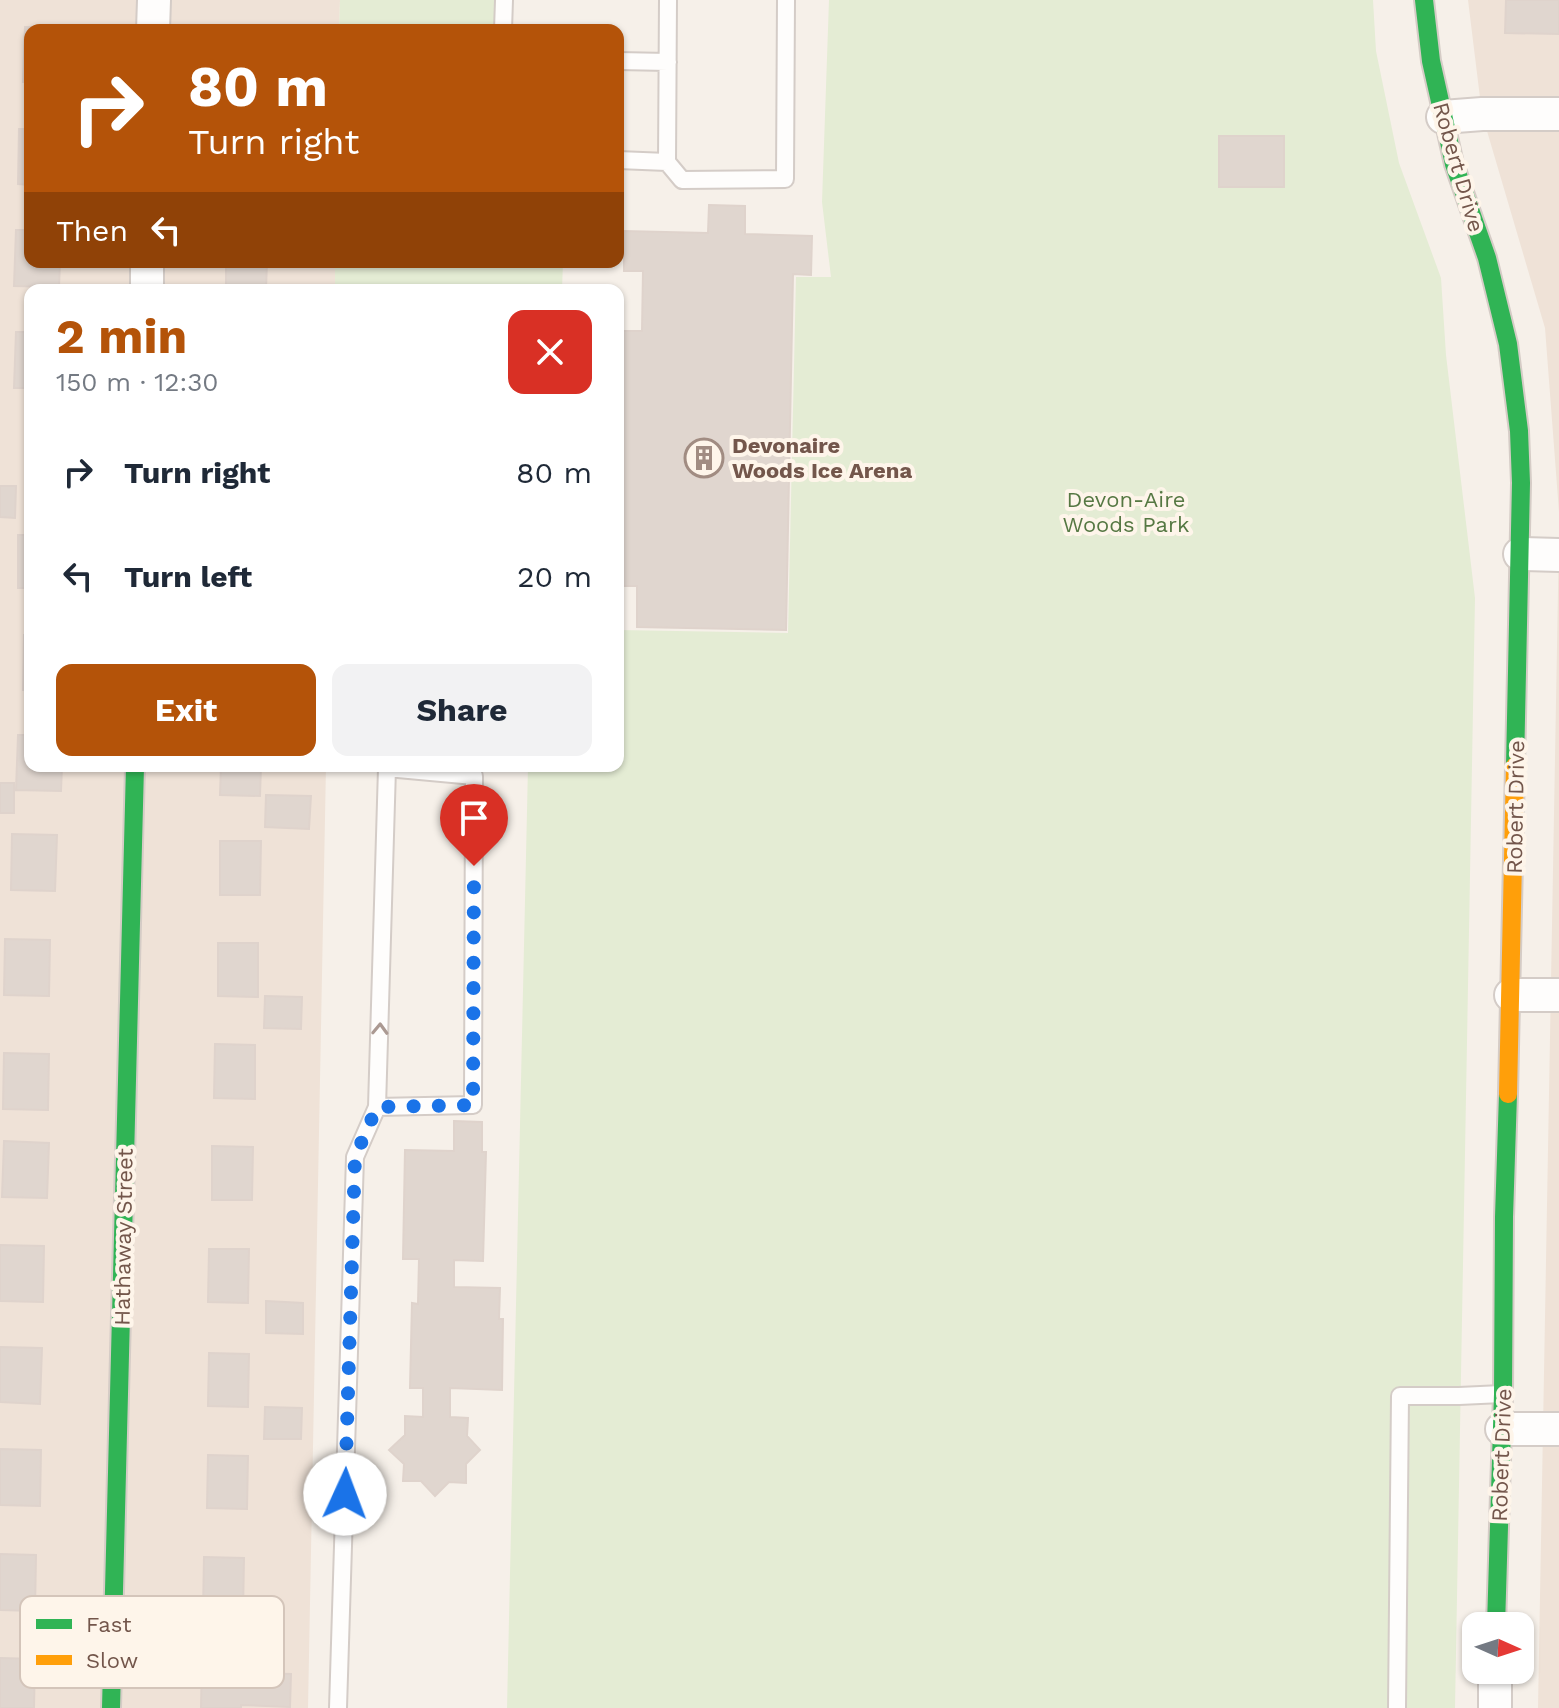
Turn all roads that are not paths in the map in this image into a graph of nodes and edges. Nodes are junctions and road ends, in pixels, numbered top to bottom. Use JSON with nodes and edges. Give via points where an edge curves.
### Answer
{"nodes":[{"id":1,"x":154,"y":0,"type":"edge"},
{"id":2,"x":504,"y":0,"type":"edge"},
{"id":3,"x":668,"y":0,"type":"edge"},
{"id":4,"x":786,"y":0,"type":"edge"},
{"id":5,"x":1424,"y":0,"type":"edge"},
{"id":6,"x":153,"y":24,"type":"edge"},
{"id":7,"x":503,"y":24,"type":"edge"},
{"id":8,"x":624,"y":61,"type":"edge"},
{"id":9,"x":668,"y":62,"type":"junction"},
{"id":10,"x":1559,"y":114,"type":"edge"},
{"id":11,"x":1443,"y":117,"type":"junction"},
{"id":12,"x":624,"y":160,"type":"edge"},
{"id":13,"x":667,"y":162,"type":"junction"},
{"id":14,"x":1520,"y":554,"type":"junction"},
{"id":15,"x":1559,"y":555,"type":"edge"},
{"id":16,"x":135,"y":772,"type":"edge"},
{"id":17,"x":387,"y":772,"type":"edge"},
{"id":18,"x":430,"y":772,"type":"edge"},
{"id":19,"x":1511,"y":995,"type":"junction"},
{"id":20,"x":1559,"y":995,"type":"edge"},
{"id":21,"x":377,"y":1107,"type":"junction"},
{"id":22,"x":1503,"y":1394,"type":"junction"},
{"id":23,"x":1502,"y":1429,"type":"junction"},
{"id":24,"x":1559,"y":1429,"type":"edge"},
{"id":25,"x":114,"y":1596,"type":"edge"},
{"id":26,"x":1496,"y":1612,"type":"edge"},
{"id":27,"x":1495,"y":1684,"type":"edge"},
{"id":28,"x":112,"y":1688,"type":"edge"},
{"id":29,"x":1494,"y":1707,"type":"edge"},
{"id":30,"x":111,"y":1708,"type":"edge"},
{"id":31,"x":338,"y":1708,"type":"edge"},
{"id":32,"x":1397,"y":1708,"type":"edge"}],
"edges":[{"from":1,"to":6,"type":"street"},
{"from":2,"to":7,"type":"lane"},
{"from":3,"to":9,"type":"lane"},
{"from":4,"to":13,"type":"lane","via":[[785,179],[682,180]]},
{"from":5,"to":11,"type":"street","name":"Robert Drive"},
{"from":8,"to":9,"type":"lane"},
{"from":9,"to":13,"type":"lane"},
{"from":10,"to":11,"type":"street"},
{"from":11,"to":14,"type":"street","name":"Robert Drive","via":[[1508,344],[1519,431]]},
{"from":12,"to":13,"type":"lane"},
{"from":14,"to":15,"type":"street"},
{"from":14,"to":19,"type":"street","name":"Robert Drive"},
{"from":16,"to":25,"type":"street","name":"Hathaway Street"},
{"from":21,"to":17,"type":"lane","one_way":true},
{"from":18,"to":21,"type":"lane","one_way":true,"via":[[474,776],[473,1105]]},
{"from":19,"to":20,"type":"street"},
{"from":19,"to":22,"type":"street","name":"Robert Drive"},
{"from":21,"to":31,"type":"lane","via":[[355,1157]]},
{"from":22,"to":23,"type":"street","name":"Robert Drive"},
{"from":22,"to":32,"type":"lane","via":[[1400,1396]]},
{"from":23,"to":24,"type":"street"},
{"from":23,"to":26,"type":"street","name":"Robert Drive"},
{"from":27,"to":29,"type":"street"},
{"from":28,"to":30,"type":"street","name":"Hathaway Street"}]}
